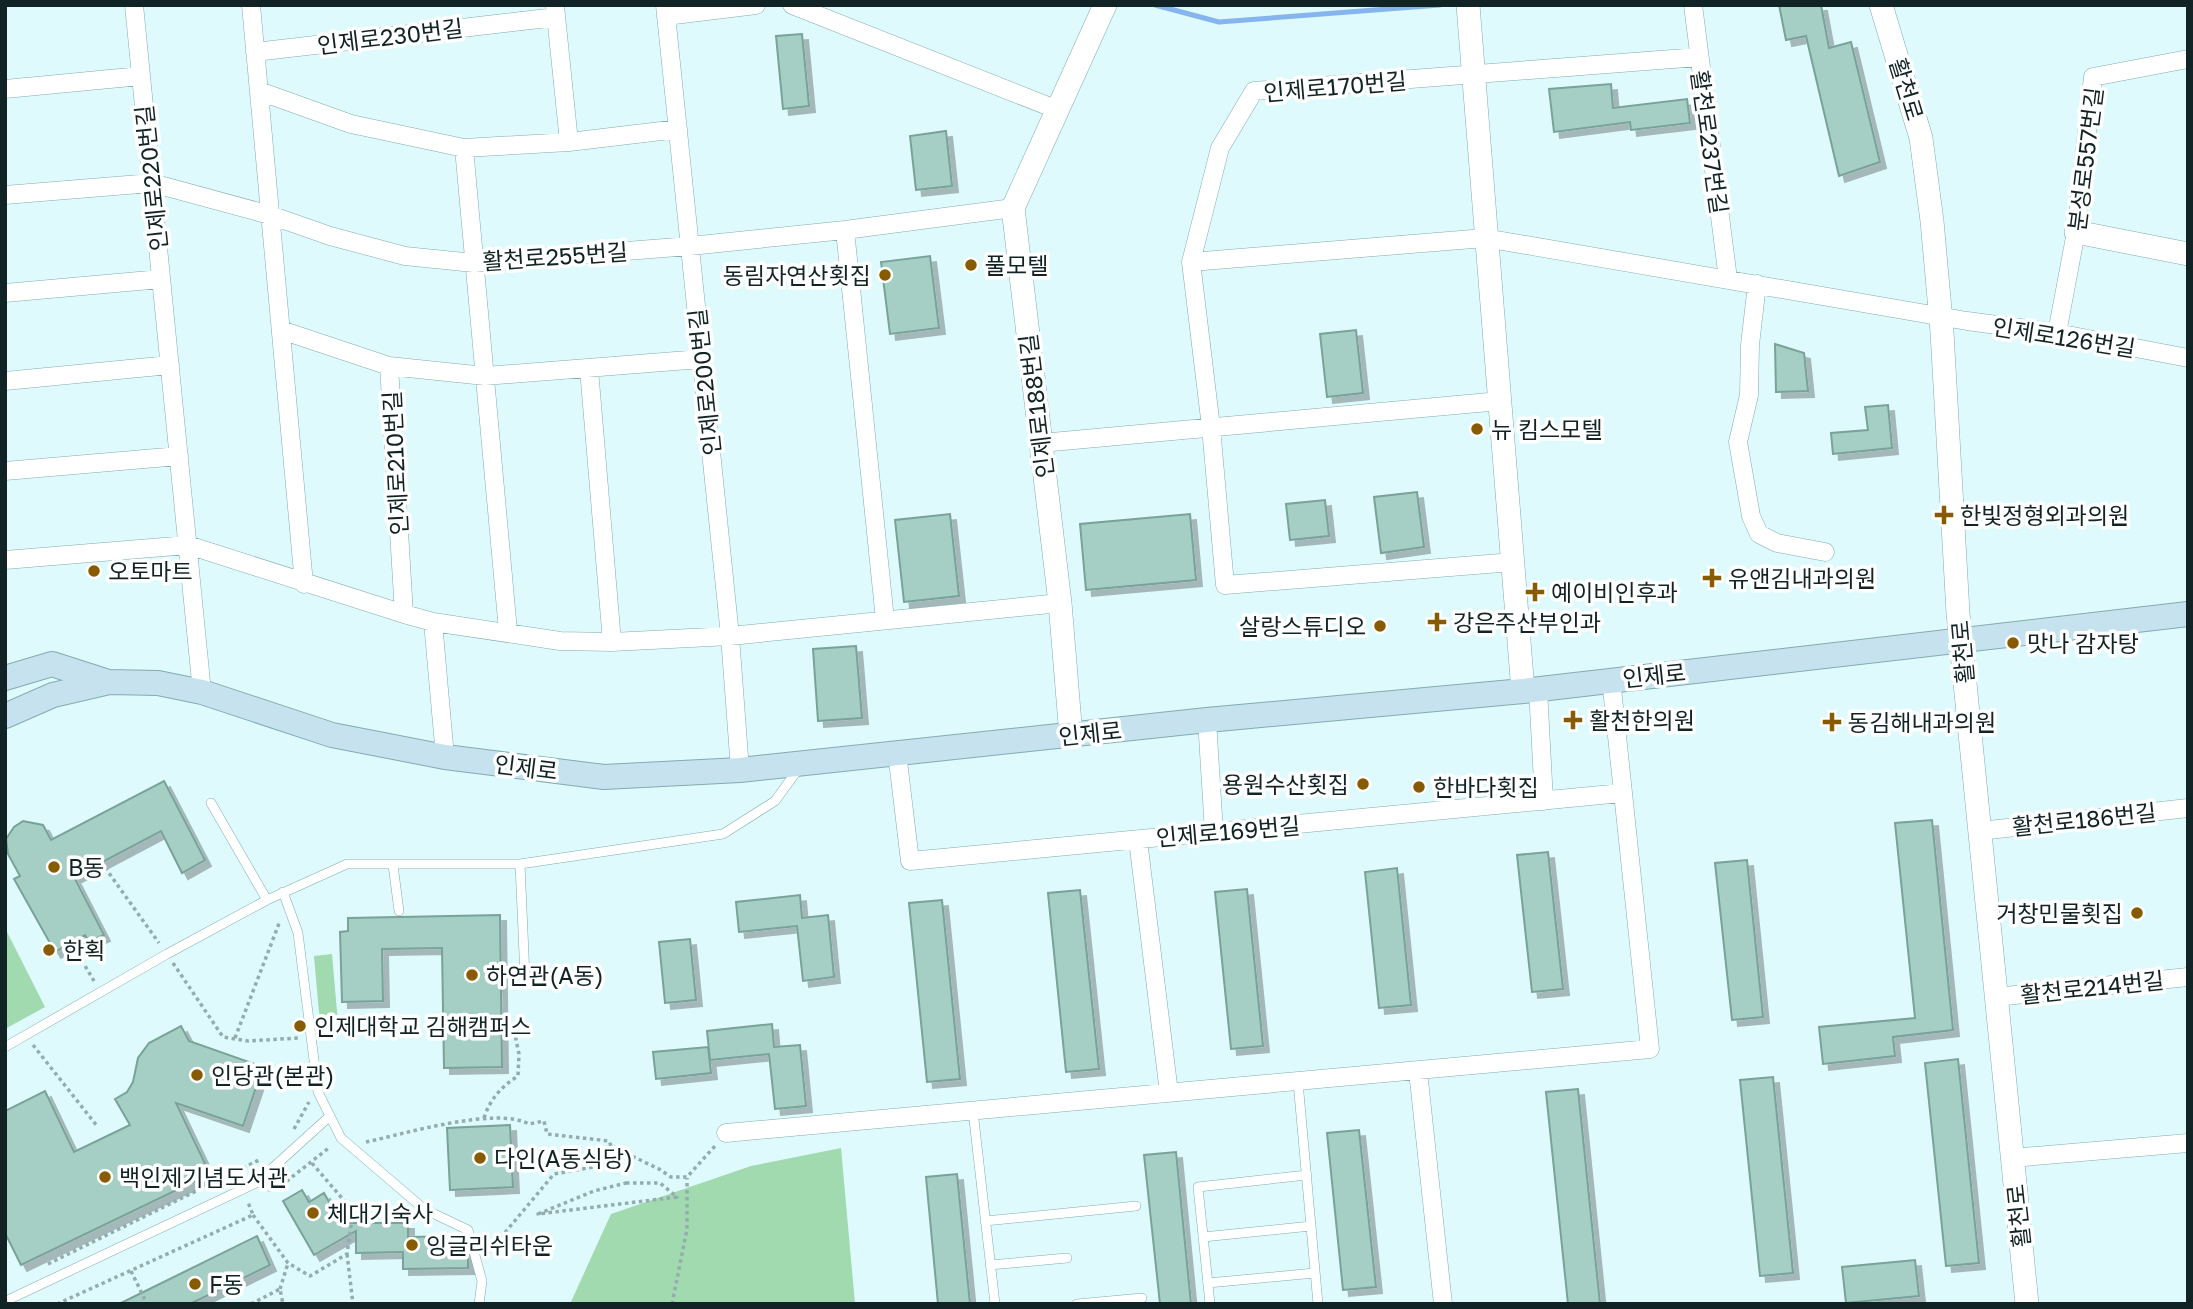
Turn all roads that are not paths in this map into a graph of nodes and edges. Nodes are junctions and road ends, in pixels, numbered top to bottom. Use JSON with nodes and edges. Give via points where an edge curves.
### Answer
{"nodes":[{"id":1,"x":134,"y":5,"type":"edge"},
{"id":2,"x":251,"y":5,"type":"edge"},
{"id":3,"x":756,"y":5,"type":"edge"},
{"id":4,"x":792,"y":5,"type":"edge"},
{"id":5,"x":1693,"y":5,"type":"edge"},
{"id":6,"x":1881,"y":5,"type":"edge"},
{"id":7,"x":555,"y":11,"type":"edge"},
{"id":8,"x":666,"y":11,"type":"edge"},
{"id":9,"x":1469,"y":13,"type":"edge"},
{"id":10,"x":1100,"y":15,"type":"edge"},
{"id":11,"x":255,"y":52,"type":"junction"},
{"id":12,"x":1699,"y":57,"type":"junction"},
{"id":13,"x":2188,"y":59,"type":"edge"},
{"id":14,"x":1474,"y":74,"type":"junction"},
{"id":15,"x":141,"y":76,"type":"junction"},
{"id":16,"x":5,"y":89,"type":"edge"},
{"id":17,"x":259,"y":91,"type":"junction"},
{"id":18,"x":1058,"y":110,"type":"junction"},
{"id":19,"x":678,"y":129,"type":"junction"},
{"id":20,"x":569,"y":142,"type":"junction"},
{"id":21,"x":464,"y":148,"type":"junction"},
{"id":22,"x":152,"y":183,"type":"junction"},
{"id":23,"x":5,"y":195,"type":"edge"},
{"id":24,"x":1013,"y":208,"type":"junction"},
{"id":25,"x":270,"y":215,"type":"junction"},
{"id":26,"x":845,"y":230,"type":"junction"},
{"id":27,"x":2076,"y":232,"type":"junction"},
{"id":28,"x":1485,"y":238,"type":"junction"},
{"id":29,"x":690,"y":246,"type":"junction"},
{"id":30,"x":2188,"y":254,"type":"edge"},
{"id":31,"x":1191,"y":262,"type":"junction"},
{"id":32,"x":474,"y":263,"type":"junction"},
{"id":33,"x":161,"y":279,"type":"junction"},
{"id":34,"x":1728,"y":279,"type":"junction"},
{"id":35,"x":1757,"y":284,"type":"junction"},
{"id":36,"x":5,"y":293,"type":"edge"},
{"id":37,"x":1940,"y":316,"type":"junction"},
{"id":38,"x":281,"y":330,"type":"junction"},
{"id":39,"x":2057,"y":333,"type":"junction"},
{"id":40,"x":2188,"y":358,"type":"edge"},
{"id":41,"x":701,"y":359,"type":"junction"},
{"id":42,"x":170,"y":365,"type":"junction"},
{"id":43,"x":389,"y":366,"type":"junction"},
{"id":44,"x":589,"y":369,"type":"junction"},
{"id":45,"x":485,"y":376,"type":"junction"},
{"id":46,"x":5,"y":381,"type":"edge"},
{"id":47,"x":1500,"y":401,"type":"junction"},
{"id":48,"x":1211,"y":427,"type":"junction"},
{"id":49,"x":1041,"y":443,"type":"junction"},
{"id":50,"x":179,"y":456,"type":"junction"},
{"id":51,"x":5,"y":471,"type":"edge"},
{"id":52,"x":188,"y":545,"type":"junction"},
{"id":53,"x":1825,"y":552,"type":"dead end"},
{"id":54,"x":5,"y":560,"type":"edge"},
{"id":55,"x":1513,"y":562,"type":"junction"},
{"id":56,"x":304,"y":584,"type":"junction"},
{"id":57,"x":1060,"y":603,"type":"junction"},
{"id":58,"x":404,"y":614,"type":"junction"},
{"id":59,"x":2188,"y":614,"type":"edge"},
{"id":60,"x":885,"y":620,"type":"junction"},
{"id":61,"x":433,"y":622,"type":"junction"},
{"id":62,"x":508,"y":631,"type":"junction"},
{"id":63,"x":730,"y":636,"type":"junction"},
{"id":64,"x":1961,"y":641,"type":"junction"},
{"id":65,"x":612,"y":642,"type":"junction"},
{"id":66,"x":5,"y":678,"type":"edge"},
{"id":67,"x":1611,"y":680,"type":"junction"},
{"id":68,"x":109,"y":682,"type":"junction"},
{"id":69,"x":1531,"y":690,"type":"junction"},
{"id":70,"x":202,"y":692,"type":"junction"},
{"id":71,"x":5,"y":716,"type":"edge"},
{"id":72,"x":1207,"y":720,"type":"junction"},
{"id":73,"x":1071,"y":736,"type":"junction"},
{"id":74,"x":897,"y":753,"type":"junction"},
{"id":75,"x":445,"y":757,"type":"junction"},
{"id":76,"x":802,"y":763,"type":"junction"},
{"id":77,"x":740,"y":770,"type":"junction"},
{"id":78,"x":1622,"y":793,"type":"junction"},
{"id":79,"x":1544,"y":801,"type":"junction"},
{"id":80,"x":211,"y":803,"type":"dead end"},
{"id":81,"x":2188,"y":808,"type":"edge"},
{"id":82,"x":1980,"y":831,"type":"junction"},
{"id":83,"x":1214,"y":832,"type":"junction"},
{"id":84,"x":1138,"y":840,"type":"junction"},
{"id":85,"x":520,"y":864,"type":"junction"},
{"id":86,"x":393,"y":865,"type":"junction"},
{"id":87,"x":284,"y":892,"type":"junction"},
{"id":88,"x":267,"y":900,"type":"junction"},
{"id":89,"x":399,"y":911,"type":"dead end"},
{"id":90,"x":524,"y":977,"type":"dead end"},
{"id":91,"x":2188,"y":977,"type":"edge"},
{"id":92,"x":1996,"y":998,"type":"junction"},
{"id":93,"x":5,"y":1047,"type":"edge"},
{"id":94,"x":1418,"y":1071,"type":"junction"},
{"id":95,"x":1298,"y":1082,"type":"junction"},
{"id":96,"x":1169,"y":1093,"type":"junction"},
{"id":97,"x":973,"y":1111,"type":"junction"},
{"id":98,"x":330,"y":1116,"type":"junction"},
{"id":99,"x":726,"y":1133,"type":"road end"},
{"id":100,"x":2188,"y":1143,"type":"edge"},
{"id":101,"x":2012,"y":1158,"type":"junction"},
{"id":102,"x":1307,"y":1175,"type":"junction"},
{"id":103,"x":1136,"y":1206,"type":"dead end"},
{"id":104,"x":985,"y":1221,"type":"junction"},
{"id":105,"x":1311,"y":1226,"type":"junction"},
{"id":106,"x":1203,"y":1237,"type":"junction"},
{"id":107,"x":1067,"y":1258,"type":"dead end"},
{"id":108,"x":990,"y":1265,"type":"junction"},
{"id":109,"x":1315,"y":1273,"type":"junction"},
{"id":110,"x":1208,"y":1283,"type":"junction"},
{"id":111,"x":10,"y":1298,"type":"dead end"},
{"id":112,"x":1142,"y":1298,"type":"dead end"},
{"id":113,"x":479,"y":1304,"type":"edge"},
{"id":114,"x":995,"y":1304,"type":"edge"},
{"id":115,"x":1077,"y":1304,"type":"edge"},
{"id":116,"x":1210,"y":1304,"type":"edge"},
{"id":117,"x":1318,"y":1304,"type":"edge"},
{"id":118,"x":1443,"y":1304,"type":"edge"},
{"id":119,"x":2027,"y":1304,"type":"edge"}],
"edges":[{"from":1,"to":15,"type":"street","name":"인제로220번길"},
{"from":2,"to":11,"type":"street"},
{"from":3,"to":8,"type":"street"},
{"from":4,"to":18,"type":"street"},
{"from":5,"to":12,"type":"street","name":"활천로237번길"},
{"from":6,"to":37,"type":"street","name":"활천로","via":[[1921,138]]},
{"from":7,"to":11,"type":"street","name":"인제로230번길"},
{"from":7,"to":20,"type":"street"},
{"from":8,"to":19,"type":"street","name":"인제로200번길"},
{"from":9,"to":14,"type":"street"},
{"from":10,"to":18,"type":"street"},
{"from":11,"to":17,"type":"street"},
{"from":12,"to":14,"type":"street"},
{"from":12,"to":34,"type":"street","name":"활천로237번길"},
{"from":13,"to":27,"type":"street","name":"분성로557번길","via":[[2093,77]]},
{"from":14,"to":28,"type":"street"},
{"from":14,"to":31,"type":"street","name":"인제로170번길","via":[[1254,91],[1220,148]]},
{"from":15,"to":16,"type":"street","name":"인제로220번길"},
{"from":15,"to":22,"type":"street","name":"인제로220번길"},
{"from":17,"to":21,"type":"street","via":[[351,124]]},
{"from":17,"to":25,"type":"street"},
{"from":18,"to":24,"type":"street"},
{"from":19,"to":20,"type":"street"},
{"from":19,"to":29,"type":"street","name":"인제로200번길"},
{"from":20,"to":21,"type":"street"},
{"from":21,"to":32,"type":"street"},
{"from":22,"to":23,"type":"street","name":"활천로255번길"},
{"from":22,"to":25,"type":"street","name":"활천로255번길"},
{"from":22,"to":33,"type":"street","name":"인제로220번길"},
{"from":24,"to":26,"type":"street","name":"활천로255번길"},
{"from":24,"to":49,"type":"street","name":"인제로188번길"},
{"from":25,"to":32,"type":"street","name":"활천로255번길","via":[[405,256]]},
{"from":25,"to":38,"type":"street"},
{"from":26,"to":29,"type":"street","name":"활천로255번길"},
{"from":26,"to":60,"type":"street"},
{"from":27,"to":30,"type":"street"},
{"from":27,"to":39,"type":"street","name":"분성로557번길"},
{"from":28,"to":31,"type":"street"},
{"from":28,"to":34,"type":"street"},
{"from":28,"to":47,"type":"street"},
{"from":29,"to":32,"type":"street","name":"활천로255번길"},
{"from":29,"to":41,"type":"street","name":"인제로200번길"},
{"from":31,"to":48,"type":"street","name":"인제로170번길"},
{"from":32,"to":45,"type":"street"},
{"from":33,"to":36,"type":"street","name":"인제로220번길"},
{"from":33,"to":42,"type":"street","name":"인제로220번길"},
{"from":34,"to":35,"type":"street"},
{"from":35,"to":37,"type":"street"},
{"from":35,"to":53,"type":"street","via":[[1749,396],[1738,442],[1751,516],[1759,534],[1777,543]]},
{"from":37,"to":39,"type":"street","name":"인제로126번길"},
{"from":37,"to":64,"type":"street","name":"활천로"},
{"from":38,"to":43,"type":"street"},
{"from":38,"to":56,"type":"street"},
{"from":39,"to":40,"type":"street","name":"인제로126번길"},
{"from":41,"to":44,"type":"street","name":"인제로210번길"},
{"from":41,"to":63,"type":"street","name":"인제로200번길"},
{"from":42,"to":46,"type":"street"},
{"from":42,"to":50,"type":"street","name":"인제로220번길"},
{"from":43,"to":45,"type":"street","name":"인제로210번길"},
{"from":43,"to":58,"type":"street","name":"인제로210번길"},
{"from":44,"to":45,"type":"street","name":"인제로210번길"},
{"from":44,"to":65,"type":"street"},
{"from":45,"to":62,"type":"street"},
{"from":47,"to":48,"type":"street"},
{"from":47,"to":55,"type":"street"},
{"from":48,"to":49,"type":"street"},
{"from":48,"to":55,"type":"street","name":"인제로170번길","via":[[1225,585]]},
{"from":49,"to":57,"type":"street","name":"인제로188번길"},
{"from":50,"to":51,"type":"street"},
{"from":50,"to":52,"type":"street","name":"인제로220번길"},
{"from":52,"to":54,"type":"street"},
{"from":52,"to":56,"type":"street"},
{"from":52,"to":70,"type":"street","name":"인제로220번길"},
{"from":55,"to":69,"type":"street"},
{"from":56,"to":58,"type":"street"},
{"from":57,"to":60,"type":"street"},
{"from":57,"to":73,"type":"street","name":"인제로188번길"},
{"from":58,"to":61,"type":"street"},
{"from":59,"to":64,"type":"main road","name":"인제로"},
{"from":60,"to":63,"type":"street"},
{"from":61,"to":62,"type":"street"},
{"from":61,"to":75,"type":"street"},
{"from":62,"to":65,"type":"street","via":[[560,641]]},
{"from":63,"to":65,"type":"street"},
{"from":63,"to":77,"type":"street","name":"인제로200번길"},
{"from":64,"to":67,"type":"main road","name":"인제로"},
{"from":64,"to":82,"type":"street","name":"활천로"},
{"from":66,"to":68,"type":"main road","via":[[52,664]]},
{"from":67,"to":69,"type":"main road","name":"인제로"},
{"from":67,"to":78,"type":"street"},
{"from":68,"to":70,"type":"main road","name":"인제로","via":[[158,683]]},
{"from":68,"to":71,"type":"main road","name":"인제로","via":[[52,695]]},
{"from":69,"to":72,"type":"main road","name":"인제로"},
{"from":69,"to":79,"type":"street"},
{"from":70,"to":75,"type":"main road","name":"인제로","via":[[332,735]]},
{"from":72,"to":73,"type":"main road","name":"인제로"},
{"from":72,"to":83,"type":"street"},
{"from":73,"to":74,"type":"main road","name":"인제로"},
{"from":74,"to":76,"type":"main road","name":"인제로"},
{"from":74,"to":84,"type":"street","name":"인제로169번길","via":[[910,861]]},
{"from":75,"to":77,"type":"main road","name":"인제로","via":[[604,777]]},
{"from":76,"to":77,"type":"main road","name":"인제로"},
{"from":76,"to":85,"type":"lane","via":[[775,801],[723,834]]},
{"from":78,"to":79,"type":"street","name":"인제로169번길"},
{"from":78,"to":94,"type":"street","via":[[1650,1049]]},
{"from":79,"to":83,"type":"street","name":"인제로169번길"},
{"from":80,"to":88,"type":"lane"},
{"from":81,"to":82,"type":"street","name":"활천로186번길"},
{"from":82,"to":92,"type":"street","name":"활천로"},
{"from":83,"to":84,"type":"street","name":"인제로169번길"},
{"from":84,"to":96,"type":"street"},
{"from":85,"to":86,"type":"lane"},
{"from":85,"to":90,"type":"lane"},
{"from":86,"to":87,"type":"lane","via":[[347,864]]},
{"from":86,"to":89,"type":"lane"},
{"from":87,"to":88,"type":"lane"},
{"from":87,"to":98,"type":"lane","via":[[298,933],[318,1092]]},
{"from":88,"to":93,"type":"lane"},
{"from":91,"to":92,"type":"street","name":"활천로214번길"},
{"from":92,"to":101,"type":"street","name":"활천로"},
{"from":94,"to":95,"type":"street"},
{"from":94,"to":118,"type":"street"},
{"from":95,"to":96,"type":"street"},
{"from":95,"to":102,"type":"lane"},
{"from":96,"to":97,"type":"street"},
{"from":97,"to":99,"type":"street"},
{"from":97,"to":104,"type":"lane"},
{"from":98,"to":111,"type":"lane","via":[[256,1182]]},
{"from":98,"to":113,"type":"lane","via":[[341,1138],[424,1209],[468,1230],[482,1280]]},
{"from":100,"to":101,"type":"street"},
{"from":101,"to":119,"type":"street","name":"활천로"},
{"from":102,"to":105,"type":"lane"},
{"from":102,"to":106,"type":"lane","via":[[1198,1187]]},
{"from":103,"to":104,"type":"lane"},
{"from":104,"to":108,"type":"lane"},
{"from":105,"to":106,"type":"lane"},
{"from":105,"to":109,"type":"lane"},
{"from":106,"to":110,"type":"lane"},
{"from":107,"to":108,"type":"lane"},
{"from":108,"to":114,"type":"lane"},
{"from":109,"to":110,"type":"lane"},
{"from":109,"to":117,"type":"lane"},
{"from":110,"to":116,"type":"lane"},
{"from":112,"to":115,"type":"lane"}]}
